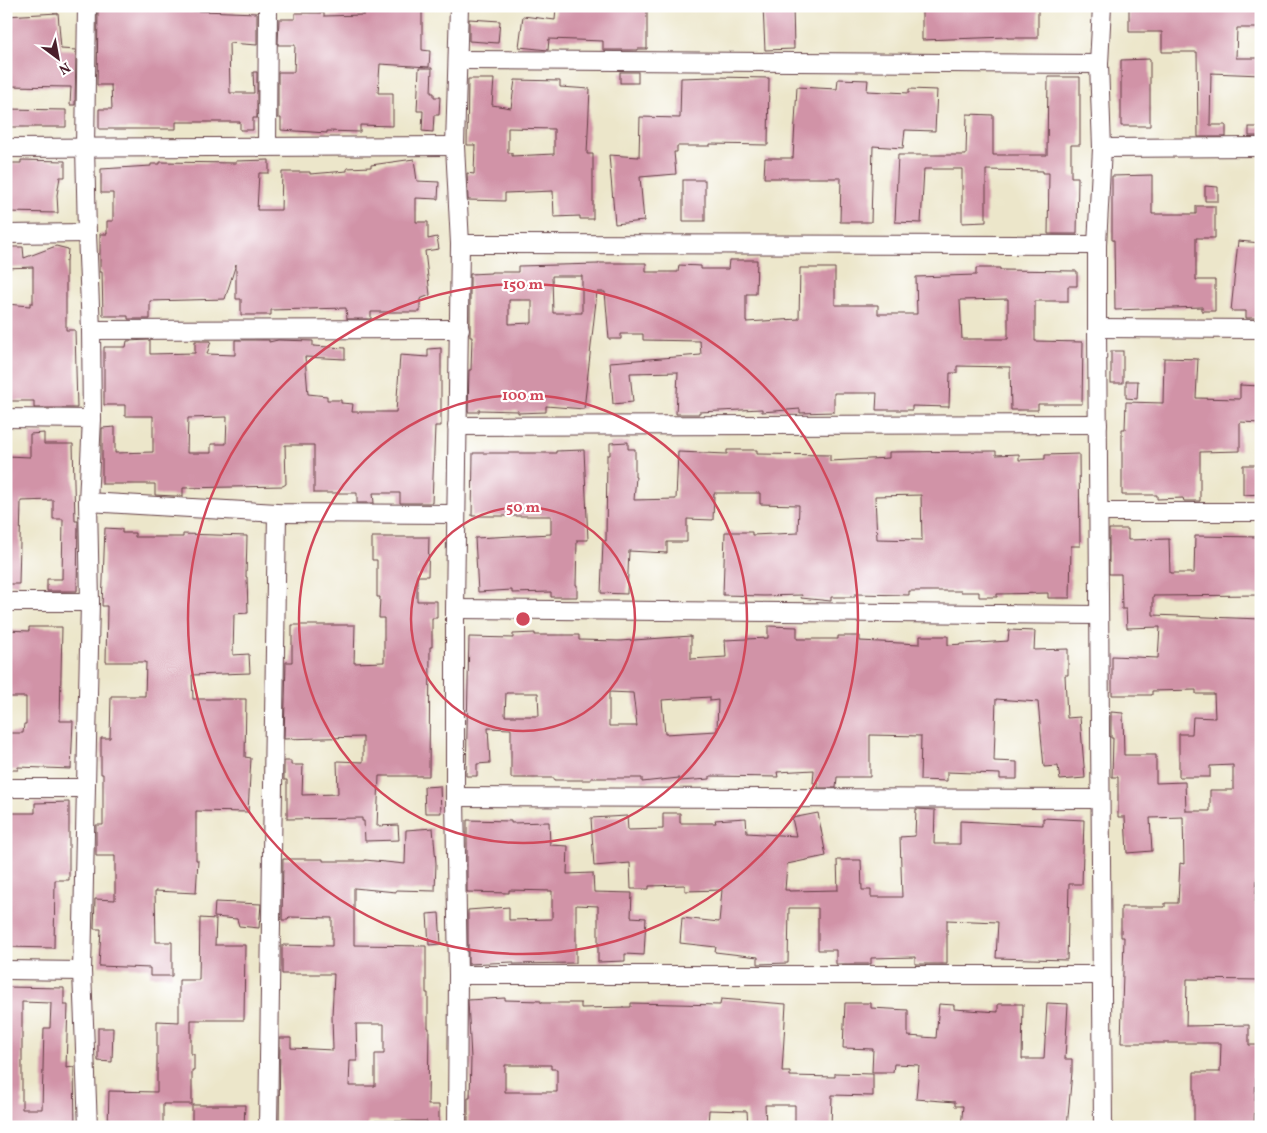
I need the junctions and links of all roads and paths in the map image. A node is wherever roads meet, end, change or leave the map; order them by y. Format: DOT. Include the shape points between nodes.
graph roads {
  1 [pos="87,6"];
  2 [pos="268,6"];
  3 [pos="459,6"];
  4 [pos="1102,6"];
  5 [pos="458,60"];
  6 [pos="1100,64"];
  7 [pos="455,146"];
  8 [pos="85,147"];
  9 [pos="267,147"];
  10 [pos="1261,147"];
  11 [pos="6,148"];
  12 [pos="1102,148"];
  13 [pos="87,233"];
  14 [pos="6,234"];
  15 [pos="460,244"];
  16 [pos="1097,245"];
  17 [pos="1097,328"];
  18 [pos="460,329"];
  19 [pos="1261,329"];
  20 [pos="91,330"];
  21 [pos="6,418"];
  22 [pos="92,420"];
  23 [pos="1098,424"];
  24 [pos="457,426"];
  25 [pos="88,502"];
  26 [pos="1099,512"];
  27 [pos="1261,512"];
  28 [pos="277,513"];
  29 [pos="456,514"];
  30 [pos="6,602"];
  31 [pos="90,602"];
  32 [pos="454,609"];
  33 [pos="1098,615"];
  34 [pos="6,788"];
  35 [pos="85,788"];
  36 [pos="455,796"];
  37 [pos="1100,799"];
  38 [pos="6,970"];
  39 [pos="82,971"];
  40 [pos="458,975"];
  41 [pos="1100,975"];
  42 [pos="88,1127"];
  43 [pos="268,1127"];
  44 [pos="456,1127"];
  45 [pos="1103,1127"];
  1 -- 8 [label="street"];
  2 -- 9 [label="street"];
  3 -- 5 [label="street"];
  4 -- 6 [label="street"];
  5 -- 6 [label="street"];
  5 -- 7 [label="street"];
  6 -- 12 [label="street"];
  7 -- 9 [label="street"];
  7 -- 15 [label="street"];
  8 -- 9 [label="street"];
  8 -- 11 [label="street"];
  8 -- 13 [label="street"];
  10 -- 12 [label="street"];
  12 -- 16 [label="street"];
  13 -- 14 [label="street"];
  13 -- 20 [label="street"];
  15 -- 16 [label="street"];
  15 -- 18 [label="street"];
  16 -- 17 [label="street"];
  17 -- 19 [label="street"];
  17 -- 23 [label="street"];
  18 -- 20 [label="street"];
  18 -- 24 [label="street"];
  20 -- 22 [label="street"];
  21 -- 22 [label="street"];
  22 -- 25 [label="street"];
  23 -- 24 [label="street"];
  23 -- 26 [label="street"];
  24 -- 29 [label="street"];
  25 -- 28 [label="street"];
  25 -- 31 [label="street"];
  26 -- 27 [label="street"];
  26 -- 33 [label="street"];
  28 -- 29 [label="street"];
  28 -- 43 [label="street"];
  29 -- 32 [label="street"];
  30 -- 31 [label="street"];
  31 -- 35 [label="street"];
  32 -- 33 [label="street"];
  32 -- 36 [label="street"];
  33 -- 37 [label="street"];
  34 -- 35 [label="street"];
  35 -- 39 [label="street"];
  36 -- 37 [label="street"];
  36 -- 40 [label="street"];
  37 -- 41 [label="street"];
  38 -- 39 [label="street"];
  39 -- 42 [label="street"];
  40 -- 41 [label="street"];
  40 -- 44 [label="street"];
  41 -- 45 [label="street"];
}
